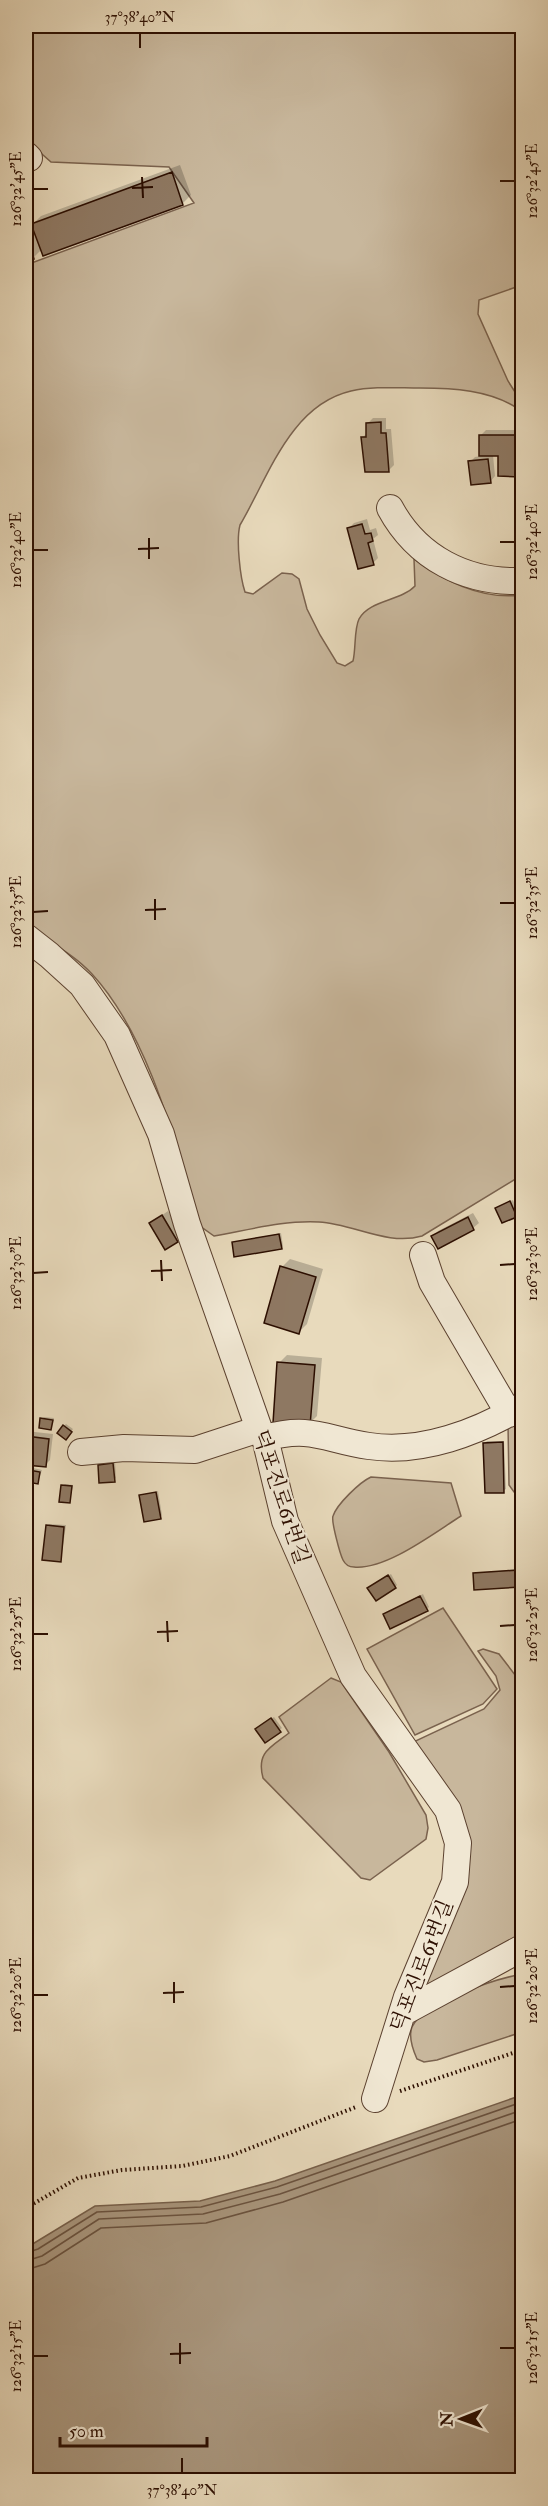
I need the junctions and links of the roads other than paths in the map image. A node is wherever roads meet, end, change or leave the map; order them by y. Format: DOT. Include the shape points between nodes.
graph roads {
  1 [pos="390,508"];
  2 [pos="522,581"];
  3 [pos="26,937"];
  4 [pos="423,1255"];
  5 [pos="516,1410"];
  6 [pos="262,1434"];
  7 [pos="81,1452"];
  8 [pos="522,1948"];
  9 [pos="402,2013"];
  10 [pos="375,2099"];
  1 -- 2 [label="lane" via="411,540 444,564 480,578"];
  3 -- 6 [label="lane, 덕포진로61번길" via="82,986 117,1035 161,1134 188,1224"];
  4 -- 5 [label="lane" via="432,1282"];
  5 -- 6 [label="lane" via="460,1434 414,1446 372,1447 302,1431"];
  6 -- 7 [label="lane" via="195,1450 124,1448"];
  6 -- 9 [label="lane, 덕포진로61번길" via="285,1521 353,1676 447,1810 458,1843 455,1882"];
  8 -- 9 [label="lane"];
  9 -- 10 [label="lane, 덕포진로61번길"];
}
